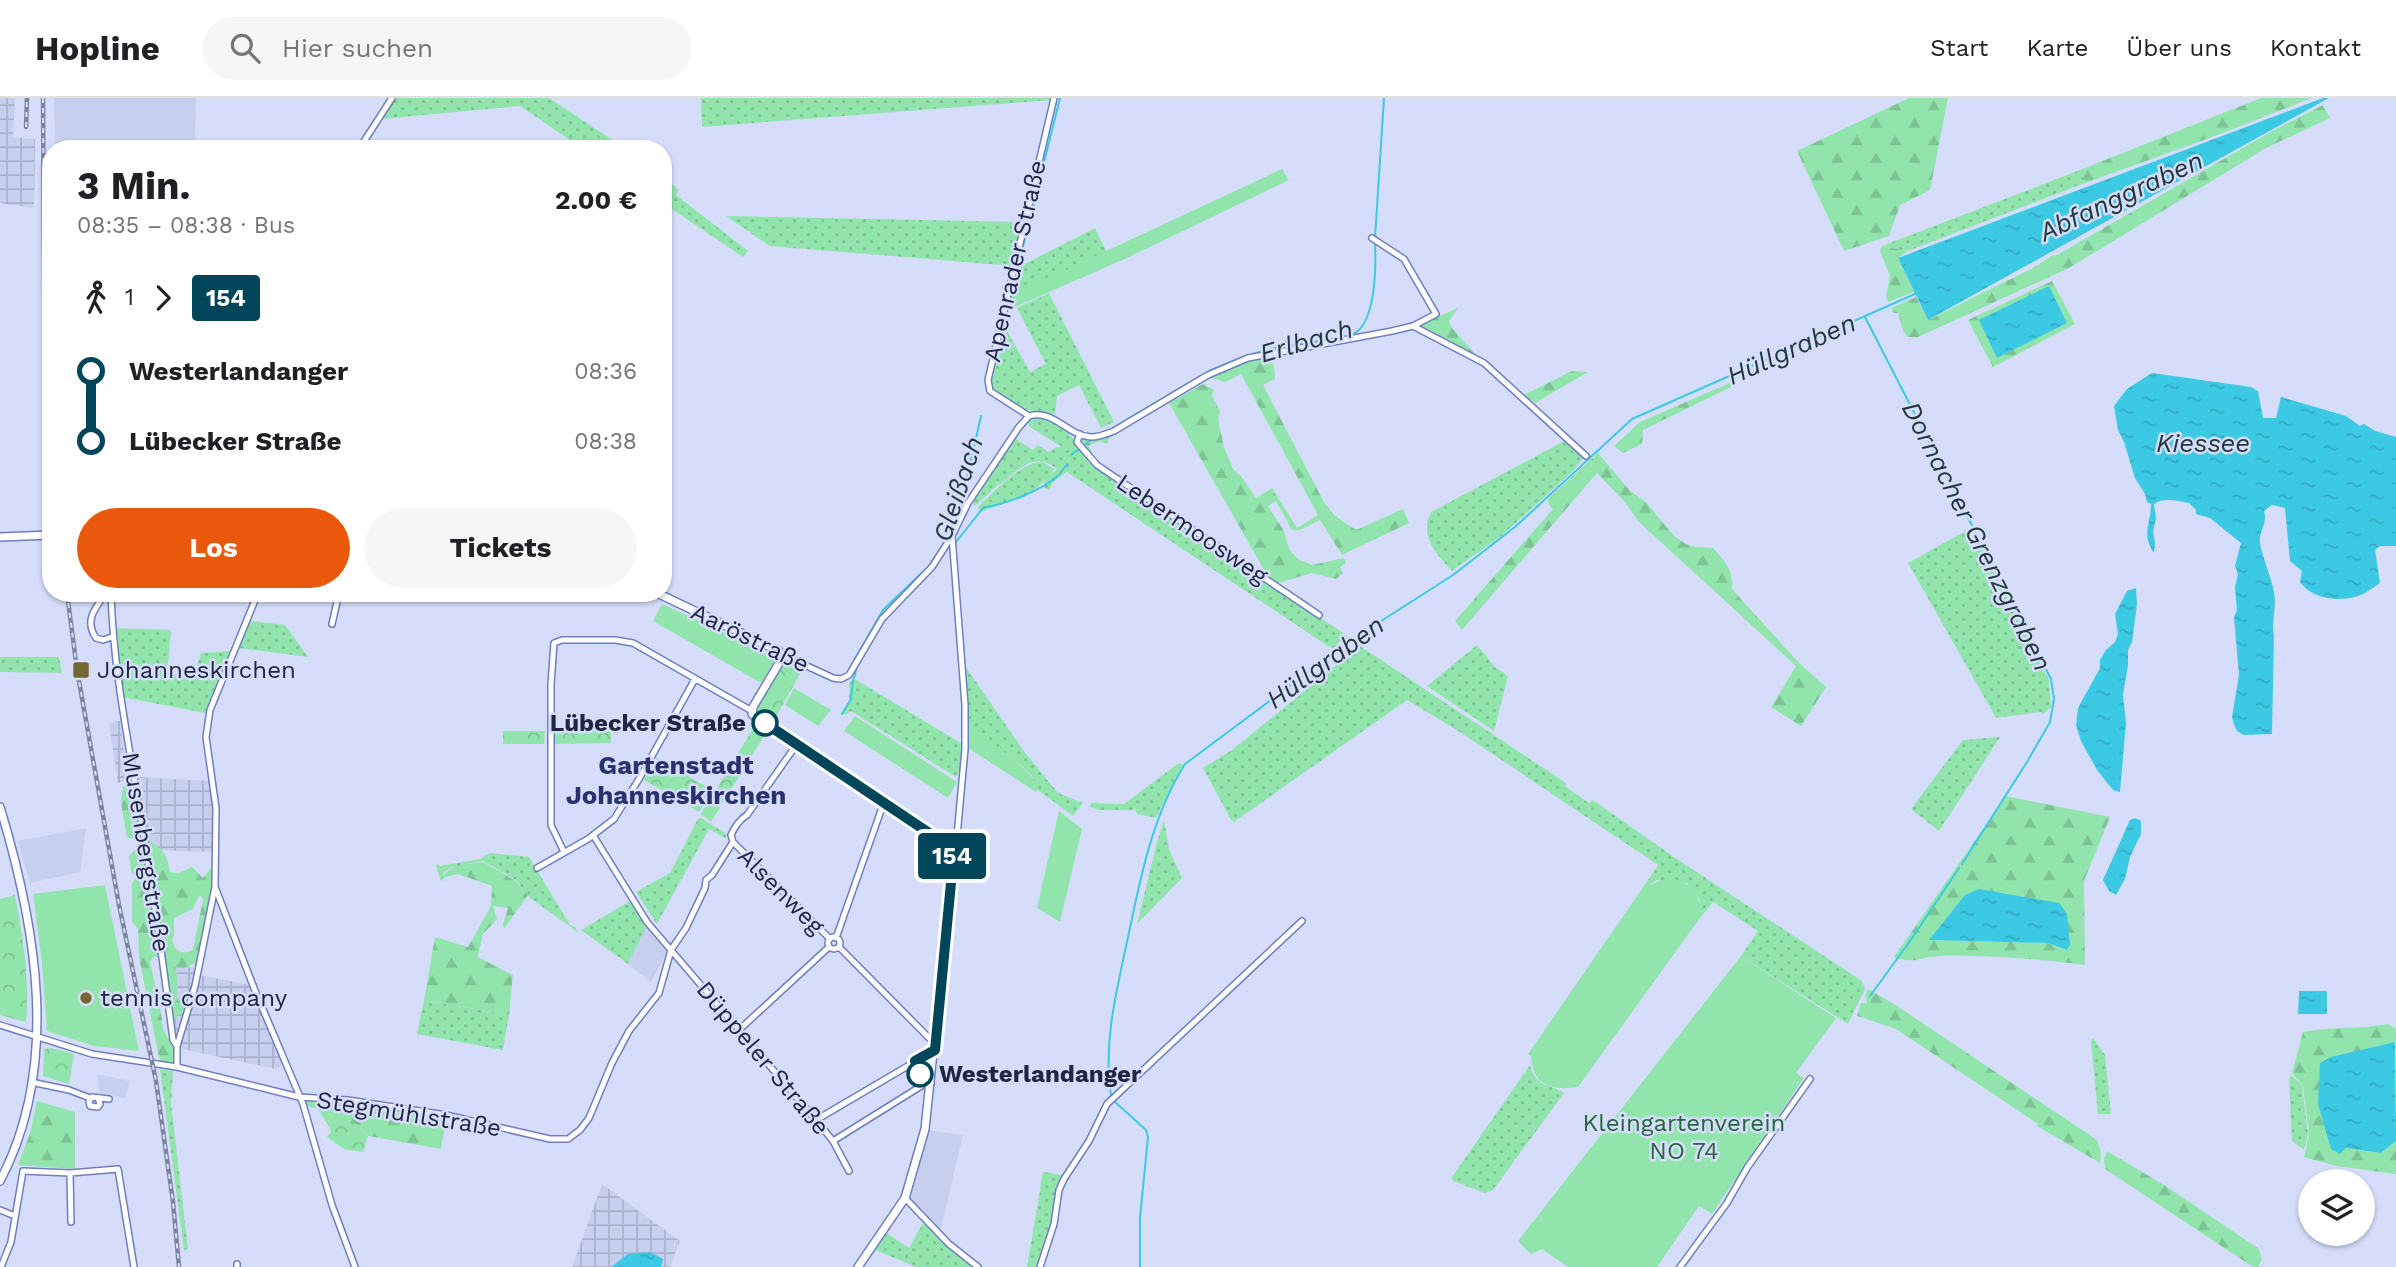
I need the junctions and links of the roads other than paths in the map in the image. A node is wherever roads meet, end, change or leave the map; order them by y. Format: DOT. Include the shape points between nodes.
graph roads {
  1 [pos="392,98"];
  2 [pos="1054,98"];
  3 [pos="365,140"];
  4 [pos="1372,238"];
  5 [pos="1413,326"];
  6 [pos="1029,416"];
  7 [pos="1080,434"];
  8 [pos="1586,456"];
  9 [pos="42,535"];
  10 [pos="952,536"];
  11 [pos="0,537"];
  12 [pos="672,600"];
  13 [pos="101,602"];
  14 [pos="109,602"];
  15 [pos="254,602"];
  16 [pos="337,602"];
  17 [pos="1319,615"];
  18 [pos="332,624"];
  19 [pos="113,637"];
  20 [pos="781,654"];
  21 [pos="695,679"];
  22 [pos="752,710"];
  23 [pos="797,744"];
  24 [pos="884,802"];
  25 [pos="0,807"];
  26 [pos="593,835"];
  27 [pos="733,842"];
  28 [pos="950,849"];
  29 [pos="564,852"];
  30 [pos="537,868"];
  31 [pos="215,887"];
  32 [pos="1302,920"];
  33 [pos="833,938"];
  34 [pos="829,947"];
  35 [pos="839,947"];
  36 [pos="671,950"];
  37 [pos="0,1025"];
  38 [pos="739,1030"];
  39 [pos="36,1036"];
  40 [pos="177,1046"];
  41 [pos="935,1047"];
  42 [pos="915,1061"];
  43 [pos="177,1067"];
  44 [pos="1810,1079"];
  45 [pos="31,1082"];
  46 [pos="929,1083"];
  47 [pos="299,1097"];
  48 [pos="90,1098"];
  49 [pos="99,1098"];
  50 [pos="109,1099"];
  51 [pos="816,1120"];
  52 [pos="833,1141"];
  53 [pos="849,1171"];
  54 [pos="70,1173"];
  55 [pos="0,1181"];
  56 [pos="905,1198"];
  57 [pos="0,1210"];
  58 [pos="15,1216"];
  59 [pos="71,1222"];
  60 [pos="2,1267"];
  61 [pos="134,1267"];
  62 [pos="355,1267"];
  63 [pos="858,1267"];
  64 [pos="978,1267"];
  65 [pos="1040,1267"];
  66 [pos="1680,1267"];
  1 -- 3 [label="street"];
  2 -- 6 [label="street, Apenrader Straße" via="988,380 990,391"];
  4 -- 5 [label="street" via="1404,259 1436,314"];
  5 -- 7 [label="street" via="1248,358 1208,375 1114,431 1098,436"];
  5 -- 8 [label="street" via="1484,363"];
  6 -- 7 [label="street, Apenrader Straße" via="1047,416"];
  6 -- 10 [label="street" via="968,503"];
  7 -- 17 [label="street, Lebermoosweg" via="1080,448 1097,465"];
  9 -- 11 [label="street"];
  10 -- 20 [label="street, Aaröstraße" via="928,573 882,619 849,675 830,677"];
  10 -- 28 [label="street" via="965,749 956,844"];
  12 -- 20 [label="street, Aaröstraße"];
  13 -- 19 [label="street, Musenbergstraße" via="91,614 90,626 96,638"];
  14 -- 19 [label="street, Musenbergstraße"];
  15 -- 31 [label="street" via="206,724 216,808"];
  16 -- 18 [label="street"];
  19 -- 40 [label="street, Musenbergstraße"];
  20 -- 22 [label="street"];
  21 -- 22 [label="street"];
  21 -- 26 [label="street" via="614,819"];
  21 -- 29 [label="street" via="633,643 554,643 551,825"];
  22 -- 23 [label="street"];
  23 -- 24 [label="street"];
  23 -- 27 [label="street" via="739,820 730,835"];
  24 -- 28 [label="street"];
  24 -- 33 [label="street"];
  25 -- 39 [label="street" via="29,922"];
  26 -- 29 [label="street"];
  26 -- 36 [label="street, Düppeler Straße"];
  27 -- 33 [label="street, Alsenweg"];
  27 -- 36 [label="street" via="706,880 687,928"];
  28 -- 41 [label="street" via="953,862"];
  29 -- 30 [label="street"];
  31 -- 40 [label="street" via="195,986"];
  31 -- 47 [label="street"];
  32 -- 65 [label="street" via="1110,1100 1063,1178 1055,1224"];
  33 -- 34 [label="street, Alsenweg"];
  33 -- 35 [label="street, Alsenweg"];
  34 -- 35 [label="street, Alsenweg"];
  34 -- 38 [label="street"];
  35 -- 41 [label="street, Alsenweg"];
  36 -- 38 [label="street, Düppeler Straße"];
  36 -- 47 [label="street, Stegmühlstraße" via="659,993 629,1031 589,1118 568,1139 423,1111"];
  37 -- 39 [label="street, Stegmühlstraße"];
  38 -- 51 [label="street, Düppeler Straße"];
  39 -- 43 [label="street, Stegmühlstraße" via="92,1054"];
  39 -- 45 [label="street"];
  40 -- 43 [label="street, Musenbergstraße"];
  41 -- 42 [label="street"];
  41 -- 46 [label="street"];
  42 -- 46 [label="street"];
  42 -- 51 [label="street"];
  43 -- 47 [label="street, Stegmühlstraße"];
  44 -- 66 [label="street"];
  45 -- 48 [label="street"];
  45 -- 55 [label="street" via="19,1134"];
  46 -- 52 [label="street"];
  46 -- 56 [label="street" via="925,1129"];
  47 -- 62 [label="street"];
  48 -- 49 [label="street"];
  48 -- 49 [label="street" via="94,1108 100,1104"];
  49 -- 50 [label="street"];
  51 -- 52 [label="street, Düppeler Straße"];
  52 -- 53 [label="street, Düppeler Straße"];
  54 -- 58 [label="street" via="23,1171"];
  54 -- 59 [label="street"];
  54 -- 61 [label="street" via="118,1169"];
  56 -- 63 [label="street"];
  56 -- 64 [label="street"];
  57 -- 58 [label="street"];
  58 -- 60 [label="street"];
}
